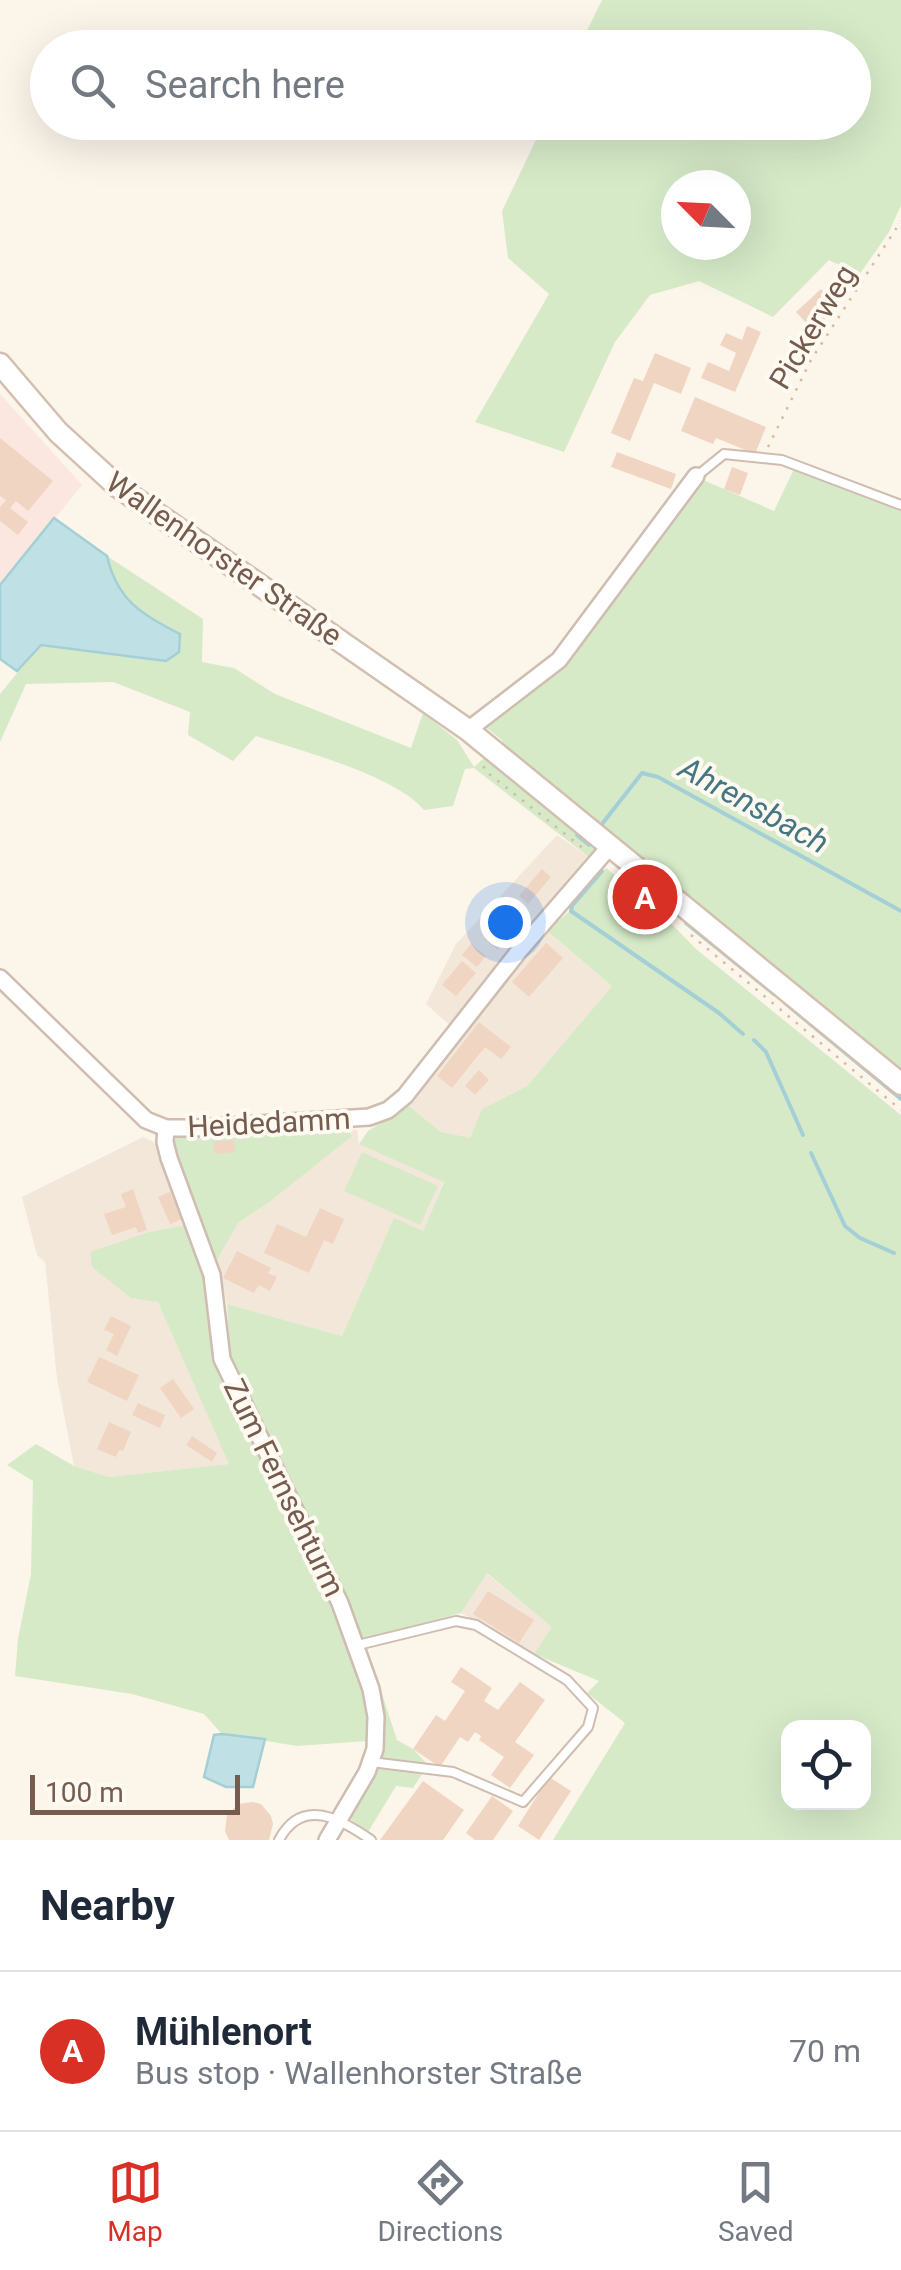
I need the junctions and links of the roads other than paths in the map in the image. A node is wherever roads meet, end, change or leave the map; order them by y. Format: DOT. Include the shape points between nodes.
graph roads {
  1 [pos="0,364"];
  2 [pos="696,476"];
  3 [pos="901,505"];
  4 [pos="468,730"];
  5 [pos="605,852"];
  6 [pos="0,978"];
  7 [pos="901,1084"];
  8 [pos="166,1128"];
  9 [pos="358,1645"];
  10 [pos="371,1762"];
  11 [pos="341,1819"];
  12 [pos="280,1840"];
  13 [pos="327,1840"];
  14 [pos="372,1840"];
  1 -- 4 [label="main road, Wallenhorster Straße" via="58,432 117,486"];
  2 -- 3 [label="lane" via="724,454 765,456"];
  2 -- 4 [label="street" via="559,660"];
  4 -- 5 [label="main road, Wallenhorster Straße"];
  5 -- 7 [label="main road, Wallenhorster Straße"];
  5 -- 8 [label="street, Heidedamm" via="388,1110 356,1119"];
  6 -- 8 [label="street, Heidedamm" via="124,1103"];
  8 -- 9 [label="street, Zum Fernsehturm" via="169,1158 212,1275 222,1359"];
  9 -- 10 [label="street, Zum Fernsehturm" via="376,1717"];
  9 -- 10 [label="lane" via="456,1621 476,1625 566,1680 594,1708 588,1726 523,1802 454,1772"];
  10 -- 11 [label="street, Zum Fernsehturm"];
  11 -- 12 [label="lane" via="299,1818"];
  11 -- 13 [label="street, Zum Fernsehturm"];
  11 -- 14 [label="lane"];
}
